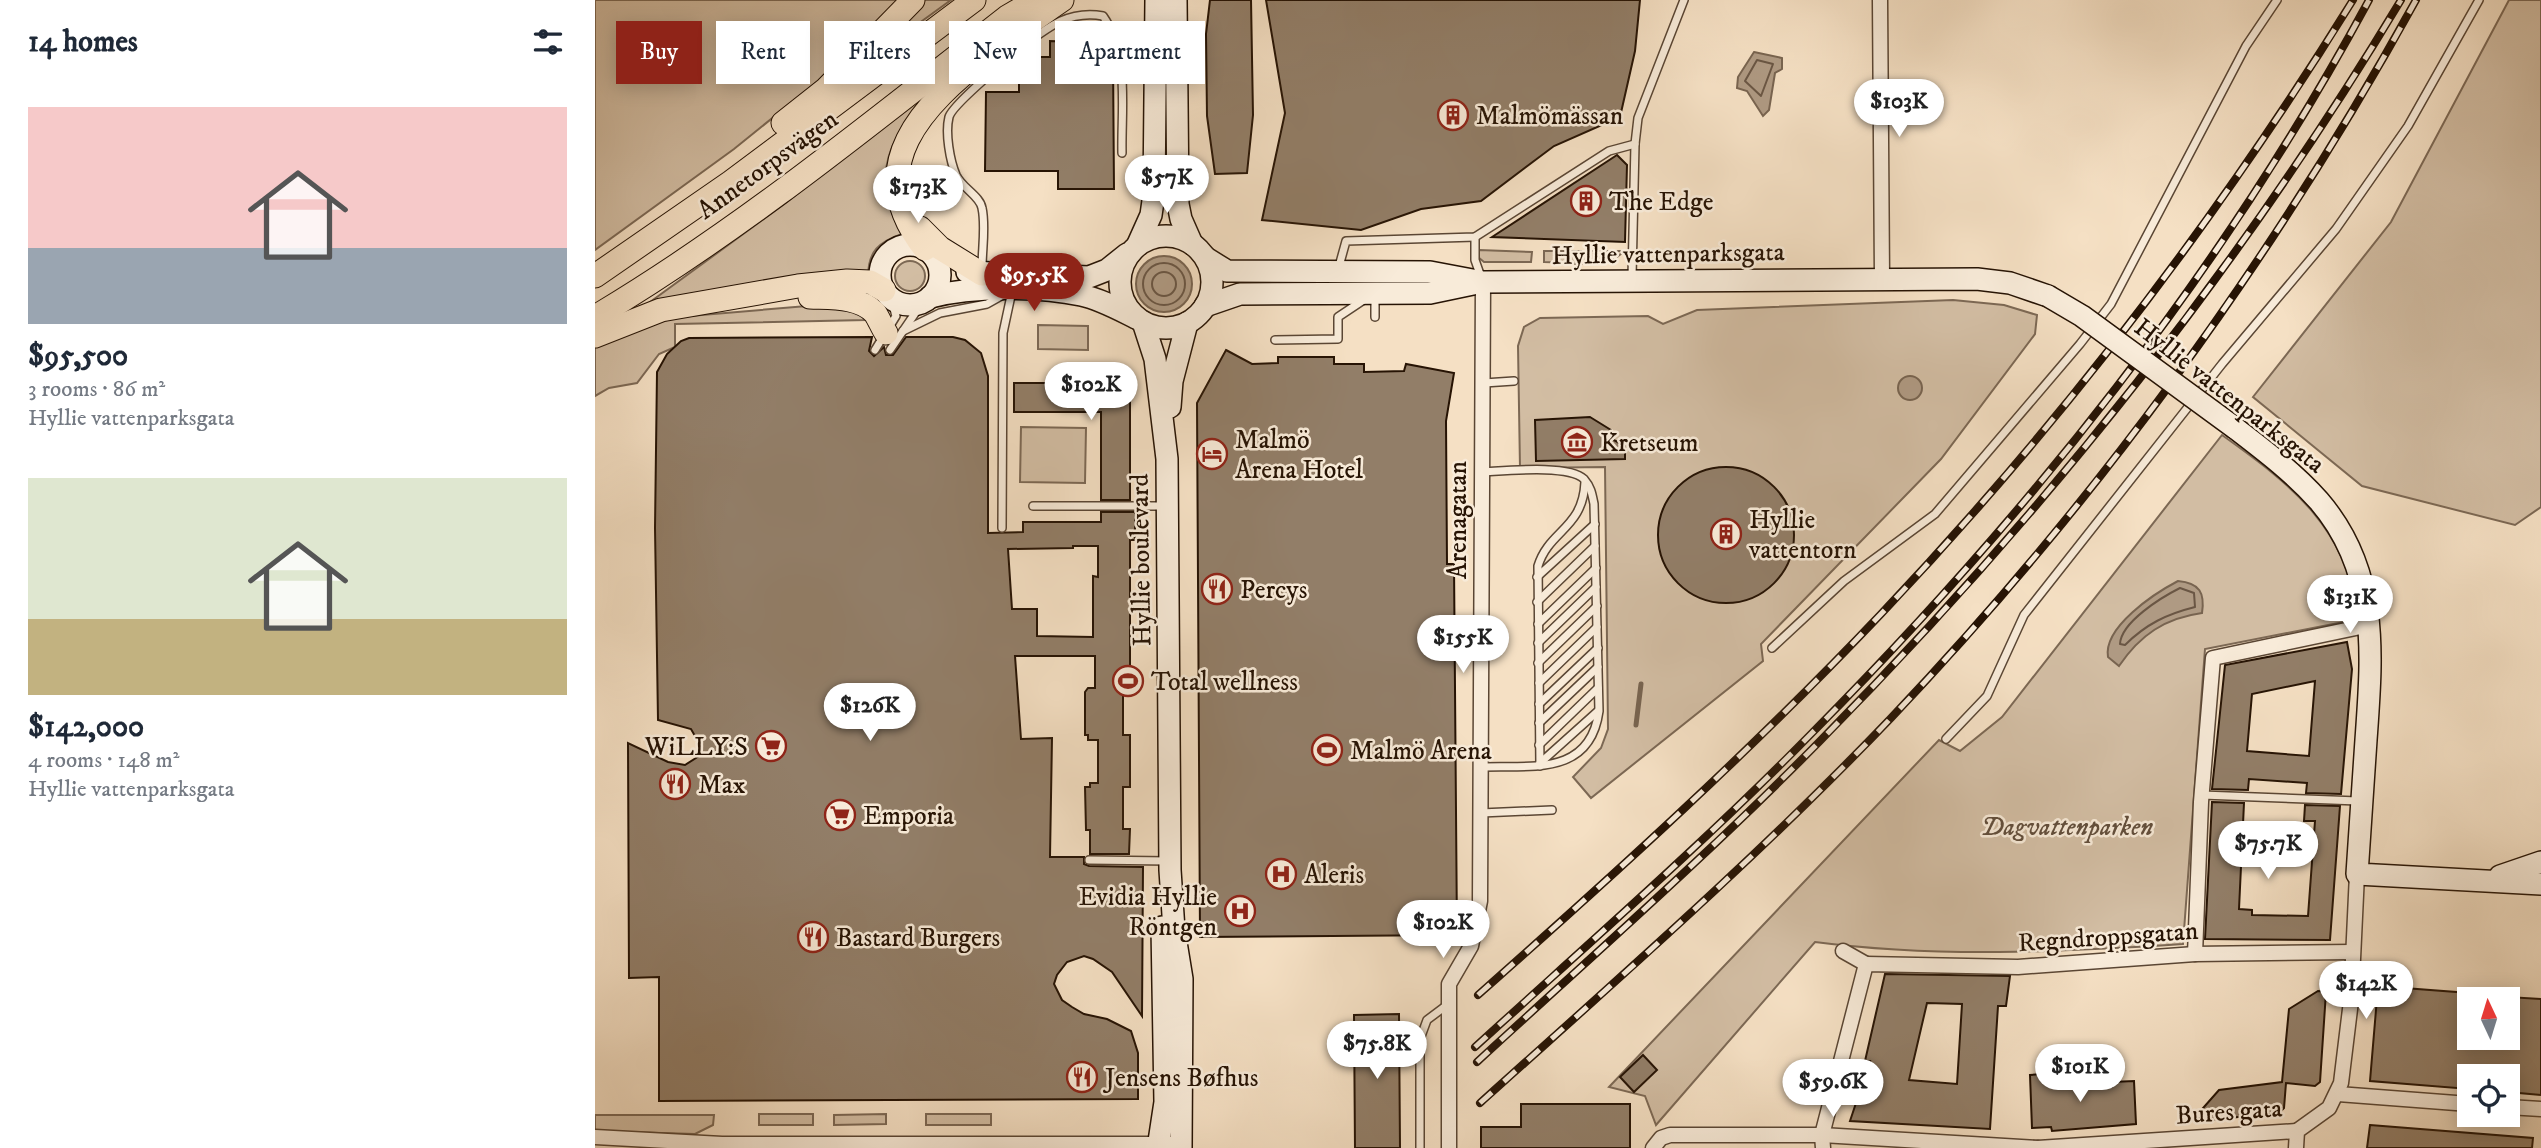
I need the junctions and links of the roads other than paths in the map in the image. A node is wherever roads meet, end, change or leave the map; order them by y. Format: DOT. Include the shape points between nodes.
graph roads {
  1 [pos="913,0"];
  2 [pos="974,0"];
  3 [pos="1036,0"];
  4 [pos="1062,0"];
  5 [pos="1156,0"];
  6 [pos="1176,0"];
  7 [pos="1684,0"];
  8 [pos="1879,0"];
  9 [pos="2277,0"];
  10 [pos="2479,0"];
  11 [pos="1635,144"];
  12 [pos="1122,153"];
  13 [pos="899,200"];
  14 [pos="1475,237"];
  15 [pos="1134,249"];
  16 [pos="1199,251"];
  17 [pos="929,253"];
  18 [pos="604,271"];
  19 [pos="1338,272"];
  20 [pos="982,274"];
  21 [pos="1882,278"];
  22 [pos="1632,281"];
  23 [pos="1483,282"];
  24 [pos="1012,290"];
  25 [pos="1375,293"];
  26 [pos="887,294"];
  27 [pos="926,300"];
  28 [pos="702,302"];
  29 [pos="1205,306"];
  30 [pos="595,317"];
  31 [pos="1375,317"];
  32 [pos="1140,321"];
  33 [pos="1187,323"];
  34 [pos="595,336"];
  35 [pos="1275,340"];
  36 [pos="889,341"];
  37 [pos="1514,381"];
  38 [pos="1484,383"];
  39 [pos="1167,458"];
  40 [pos="1481,472"];
  41 [pos="1585,482"];
  42 [pos="1168,505"];
  43 [pos="1033,506"];
  44 [pos="1595,524"];
  45 [pos="1002,528"];
  46 [pos="1595,546"];
  47 [pos="1596,568"];
  48 [pos="1537,577"];
  49 [pos="1596,587"];
  50 [pos="1537,602"];
  51 [pos="1597,606"];
  52 [pos="1538,624"];
  53 [pos="2370,625"];
  54 [pos="1597,627"];
  55 [pos="1538,643"];
  56 [pos="1598,648"];
  57 [pos="1772,648"];
  58 [pos="1538,663"];
  59 [pos="1598,667"];
  60 [pos="1539,683"];
  61 [pos="1598,688"];
  62 [pos="1539,704"];
  63 [pos="1599,711"];
  64 [pos="1539,723"];
  65 [pos="1947,739"];
  66 [pos="1539,746"];
  67 [pos="1540,765"];
  68 [pos="1481,767"];
  69 [pos="2202,795"];
  70 [pos="2362,802"];
  71 [pos="1552,810"];
  72 [pos="1481,813"];
  73 [pos="1089,860"];
  74 [pos="2541,862"];
  75 [pos="1170,865"];
  76 [pos="2357,874"];
  77 [pos="2487,880"];
  78 [pos="2541,884"];
  79 [pos="1843,951"];
  80 [pos="2352,952"];
  81 [pos="2195,954"];
  82 [pos="1866,964"];
  83 [pos="1448,1004"];
  84 [pos="2338,1094"];
  85 [pos="2457,1103"];
  86 [pos="2520,1108"];
  87 [pos="2541,1110"];
  88 [pos="2297,1131"];
  89 [pos="595,1137"];
  90 [pos="1822,1142"];
  91 [pos="722,1144"];
  92 [pos="1158,1146"];
  93 [pos="1181,1146"];
  94 [pos="645,1148"];
  95 [pos="1420,1148"];
  96 [pos="1449,1148"];
  97 [pos="1653,1148"];
  98 [pos="2038,1148"];
  99 [pos="2296,1148"];
  1 -- 18 [label="main road" via="825,89"];
  2 -- 18 [label="main road, Annetorpsvägen"];
  3 -- 30 [label="main road, Annetorpsvägen" via="1007,17 771,198"];
  4 -- 13 [label="main road" via="950,84 930,105 902,152 897,175"];
  5 -- 15 [label="street" via="1154,194 1151,215"];
  6 -- 16 [label="street" via="1178,204"];
  7 -- 11 [label="lane" via="1638,118"];
  8 -- 21 [label="street"];
  9 -- 57 [label="lane" via="2234,69 2111,303 2080,344 1935,514 1844,581"];
  10 -- 65 [label="lane" via="2407,126 2336,229 2024,615 1987,696"];
  11 -- 14 [label="lane" via="1609,151"];
  11 -- 22 [label="lane"];
  12 -- 20 [label="lane" via="1120,51 1113,30 1103,16 1090,13 1054,22 1008,58 955,106 949,117 955,174 982,209"];
  13 -- 17 [label="main road" via="914,235"];
  13 -- 20 [label="main road" via="923,233"];
  14 -- 19 [label="lane" via="1349,240 1344,243"];
  14 -- 23 [label="lane" via="1475,260"];
  15 -- 16 [label="street" via="1163,235 1176,236"];
  15 -- 20 [label="street" via="1107,270 1089,277"];
  15 -- 32 [label="street" via="1121,270 1119,288 1125,305"];
  16 -- 19 [label="street, Hyllie vattenparksgata" via="1227,271"];
  16 -- 29 [label="street" via="1212,283"];
  17 -- 20 [label="street" via="961,271"];
  17 -- 26 [label="street" via="905,246 889,255 880,272"];
  17 -- 27 [label="street" via="940,274"];
  19 -- 23 [label="street, Hyllie vattenparksgata" via="1430,272"];
  21 -- 22 [label="street, Hyllie vattenparksgata"];
  21 -- 53 [label="street, Hyllie vattenparksgata, bridge" via="2010,283 2048,296 2082,316 2288,469 2321,504 2353,559"];
  22 -- 23 [label="street, Hyllie vattenparksgata"];
  23 -- 25 [label="street, Hyllie vattenparksgata" via="1430,293"];
  23 -- 38 [label="street, Arenagatan"];
  24 -- 27 [label="street" via="955,291"];
  24 -- 32 [label="street" via="1082,295"];
  24 -- 36 [label="lane" via="988,304 940,313"];
  24 -- 45 [label="lane" via="1003,332"];
  25 -- 29 [label="street, Hyllie vattenparksgata" via="1240,294"];
  25 -- 31 [label="lane"];
  25 -- 35 [label="lane" via="1338,317 1338,339"];
  26 -- 27 [label="street" via="900,304"];
  26 -- 28 [label="main road" via="870,282 847,281"];
  26 -- 36 [label="lane" via="896,316"];
  27 -- 36 [label="lane"];
  28 -- 34 [label="main road" via="661,310"];
  28 -- 36 [label="main road" via="838,298 860,303 875,313"];
  29 -- 33 [label="street"];
  32 -- 33 [label="street" via="1162,328"];
  32 -- 39 [label="street, Hyllie boulevard" via="1155,359"];
  33 -- 39 [label="street, Hyllie boulevard" via="1171,381"];
  37 -- 38 [label="lane"];
  38 -- 40 [label="street, Arenagatan"];
  39 -- 42 [label="street, Hyllie boulevard"];
  40 -- 41 [label="lane" via="1565,472"];
  40 -- 68 [label="street, Arenagatan"];
  41 -- 44 [label="lane" via="1593,496"];
  41 -- 48 [label="lane" via="1579,514 1545,551"];
  42 -- 43 [label="lane"];
  42 -- 75 [label="street, Hyllie boulevard"];
  44 -- 46 [label="lane"];
  44 -- 48 [label="lane"];
  46 -- 47 [label="lane"];
  46 -- 50 [label="lane"];
  47 -- 49 [label="lane"];
  47 -- 52 [label="lane"];
  48 -- 50 [label="lane"];
  49 -- 51 [label="lane"];
  49 -- 55 [label="lane"];
  50 -- 52 [label="lane"];
  51 -- 54 [label="lane"];
  51 -- 58 [label="lane"];
  52 -- 55 [label="lane"];
  53 -- 69 [label="street" via="2213,658"];
  53 -- 70 [label="street, Hyllie vattenparksgata"];
  54 -- 56 [label="lane"];
  54 -- 60 [label="lane"];
  55 -- 58 [label="lane"];
  56 -- 59 [label="lane"];
  56 -- 62 [label="lane"];
  58 -- 60 [label="lane"];
  59 -- 61 [label="lane"];
  59 -- 64 [label="lane"];
  60 -- 62 [label="lane"];
  61 -- 63 [label="lane"];
  61 -- 66 [label="lane"];
  62 -- 64 [label="lane"];
  63 -- 67 [label="lane"];
  63 -- 67 [label="lane" via="1597,725 1584,747 1560,764"];
  64 -- 66 [label="lane"];
  66 -- 67 [label="lane"];
  67 -- 68 [label="lane"];
  68 -- 72 [label="street, Arenagatan"];
  69 -- 70 [label="lane"];
  69 -- 81 [label="street"];
  70 -- 76 [label="street, Hyllie vattenparksgata"];
  71 -- 72 [label="lane"];
  72 -- 83 [label="street, Arenagatan" via="1479,920 1471,946 1449,984"];
  73 -- 75 [label="lane"];
  74 -- 77 [label="street"];
  75 -- 92 [label="street, Hyllie boulevard" via="1162,921 1165,1102"];
  75 -- 93 [label="street, Hyllie boulevard" via="1182,979"];
  76 -- 77 [label="street"];
  76 -- 80 [label="street, Hyllie vattenparksgata"];
  77 -- 78 [label="street"];
  79 -- 82 [label="street, Regndroppsgatan"];
  80 -- 81 [label="street, Regndroppsgatan"];
  80 -- 84 [label="street, Hyllie vattenparksgata" via="2351,1001"];
  81 -- 82 [label="street, Regndroppsgatan" via="2018,967"];
  82 -- 90 [label="street"];
  83 -- 95 [label="lane" via="1427,1020 1420,1039"];
  83 -- 96 [label="street, Arenagatan"];
  84 -- 85 [label="street"];
  84 -- 88 [label="street" via="2319,1118"];
  86 -- 87 [label="street"];
  88 -- 98 [label="street, Bures gata"];
  88 -- 99 [label="street"];
  89 -- 91 [label="street"];
  90 -- 97 [label="street, Bures gata" via="1670,1135"];
  90 -- 98 [label="street, Bures gata"];
  91 -- 92 [label="street"];
  91 -- 94 [label="street"];
  92 -- 93 [label="street"];
}
